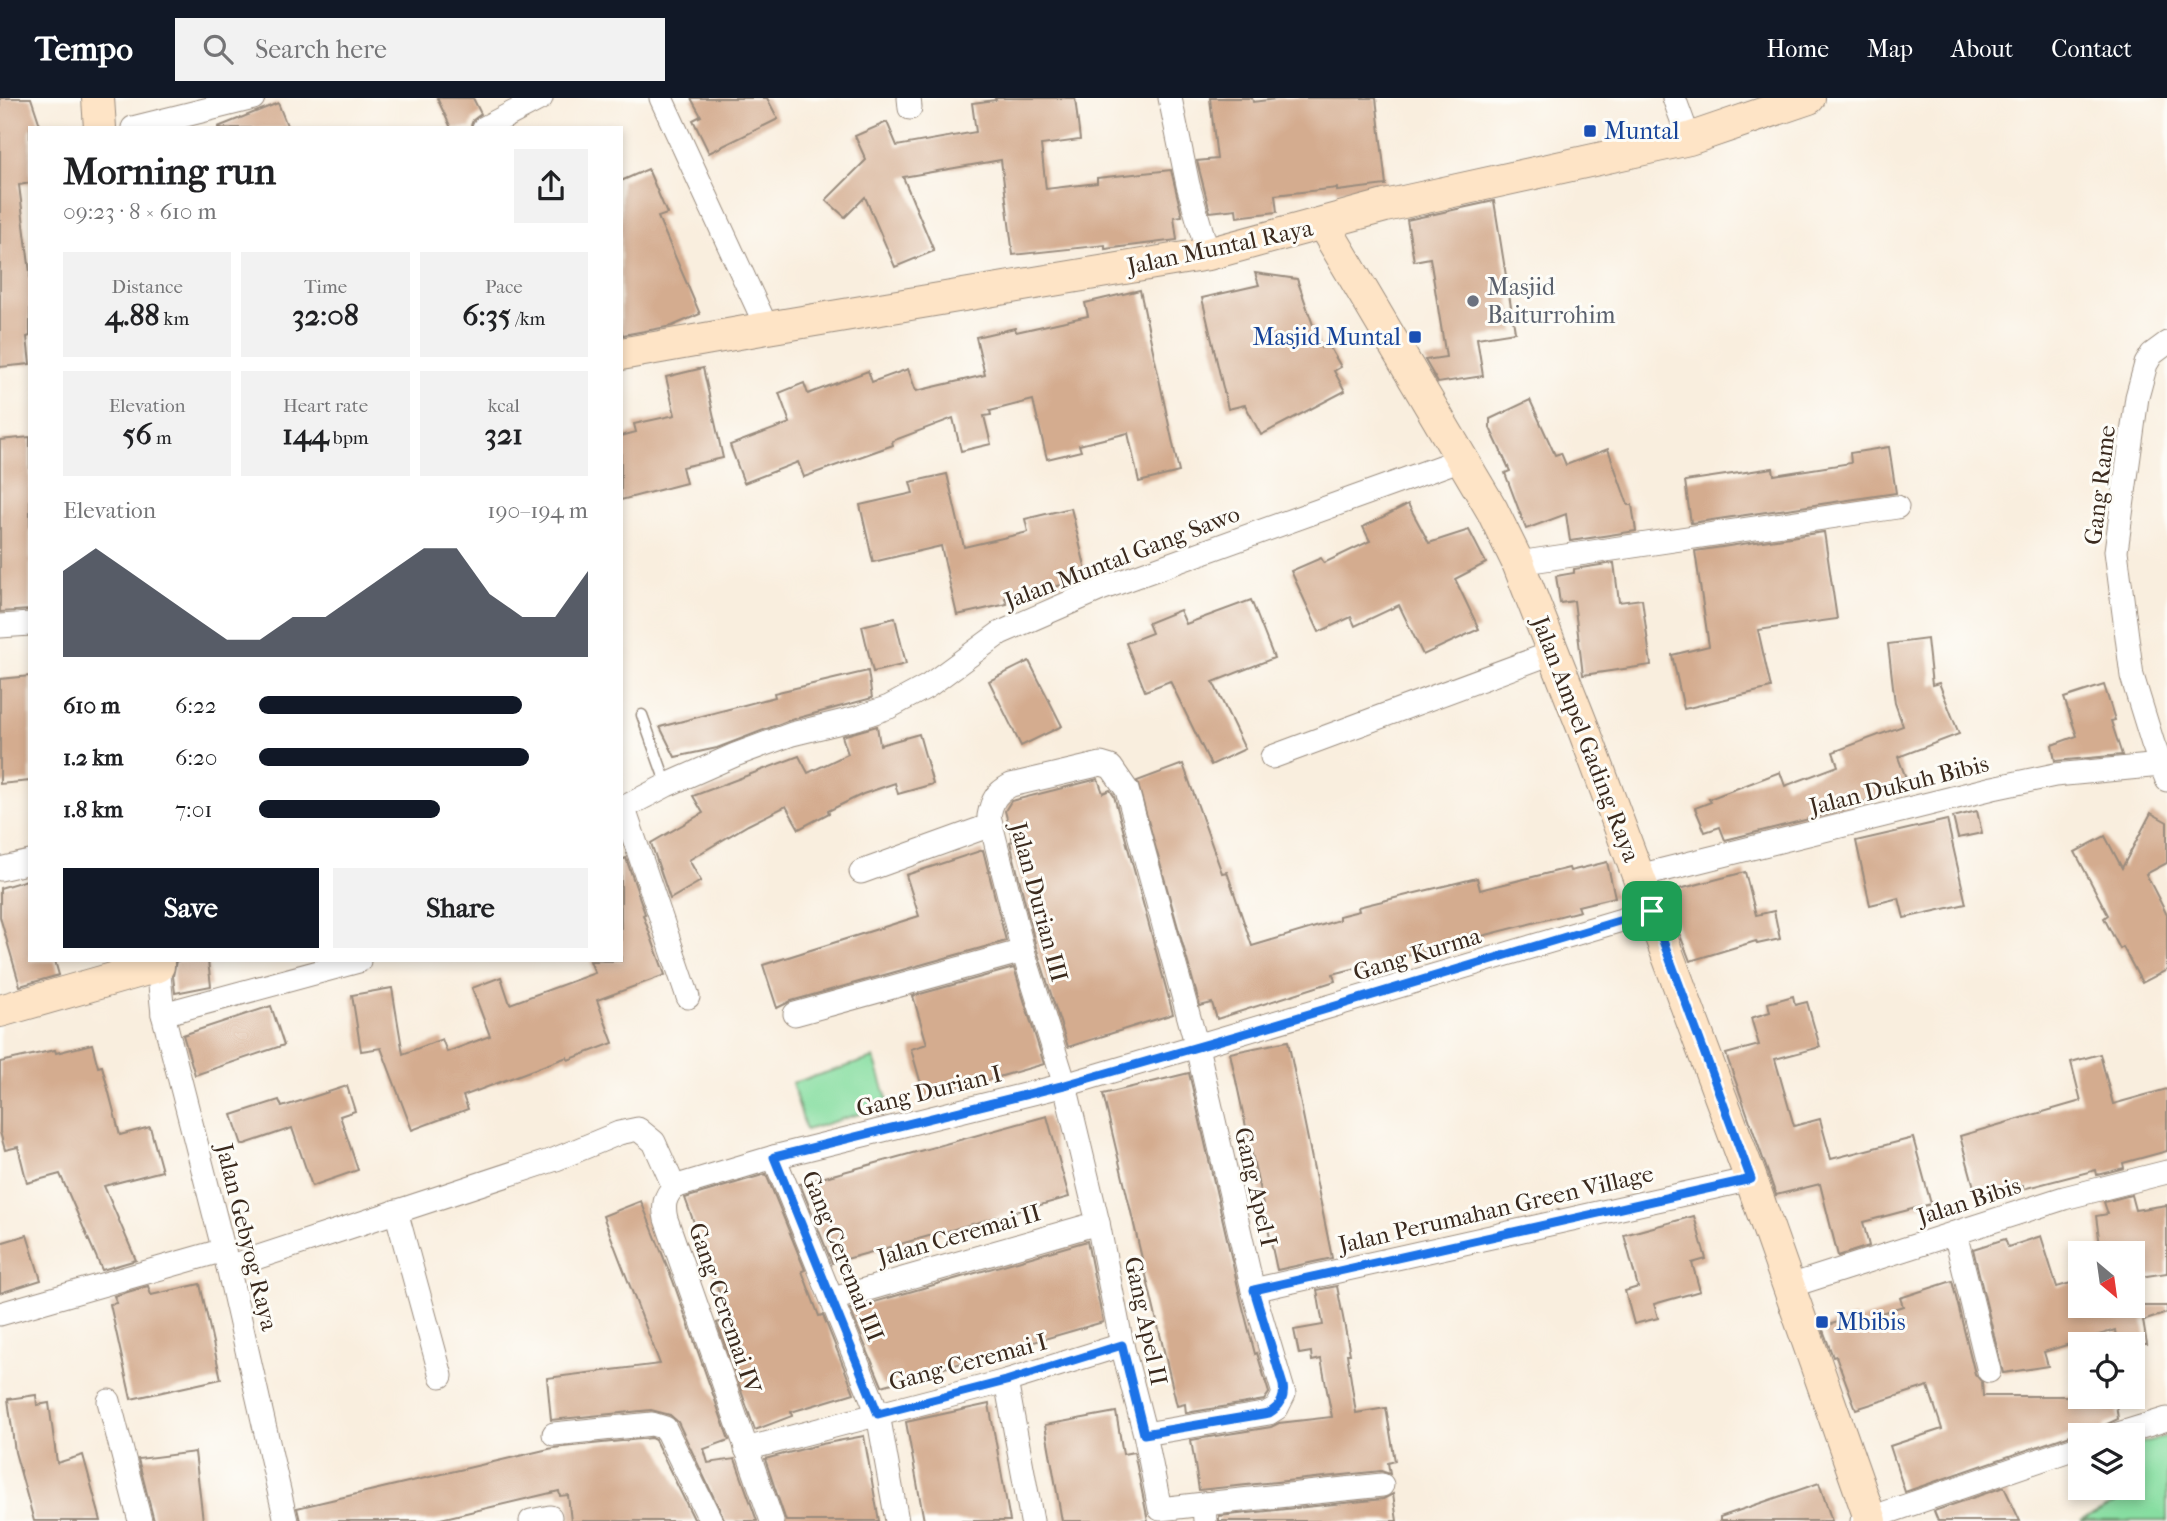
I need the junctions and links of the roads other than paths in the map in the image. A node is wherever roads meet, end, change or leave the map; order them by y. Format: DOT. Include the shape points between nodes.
graph roads {
  1 [pos="98,98"];
  2 [pos="253,98"];
  3 [pos="541,98"];
  4 [pos="661,98"];
  5 [pos="1170,98"];
  6 [pos="1674,98"];
  7 [pos="1809,98"];
  8 [pos="100,126"];
  9 [pos="141,126"];
  10 [pos="488,126"];
  11 [pos="1689,139"];
  12 [pos="1323,224"];
  13 [pos="1208,254"];
  14 [pos="767,328"];
  15 [pos="2167,343"];
  16 [pos="623,354"];
  17 [pos="1462,459"];
  18 [pos="1898,507"];
  19 [pos="1518,563"];
  20 [pos="28,624"];
  21 [pos="0,626"];
  22 [pos="1552,653"];
  23 [pos="642,715"];
  24 [pos="1272,757"];
  25 [pos="2162,758"];
  26 [pos="667,785"];
  27 [pos="1127,790"];
  28 [pos="623,808"];
  29 [pos="623,812"];
  30 [pos="991,825"];
  31 [pos="28,862"];
  32 [pos="0,869"];
  33 [pos="861,872"];
  34 [pos="1639,876"];
  35 [pos="1652,911"];
  36 [pos="1023,951"];
  37 [pos="355,962"];
  38 [pos="158,963"];
  39 [pos="688,997"];
  40 [pos="0,1011"];
  41 [pos="163,1014"];
  42 [pos="795,1014"];
  43 [pos="1197,1047"];
  44 [pos="1065,1085"];
  45 [pos="774,1157"];
  46 [pos="2167,1172"];
  47 [pos="1751,1179"];
  48 [pos="674,1187"];
  49 [pos="396,1211"];
  50 [pos="1098,1223"];
  51 [pos="1955,1233"];
  52 [pos="226,1258"];
  53 [pos="1790,1286"];
  54 [pos="1254,1290"];
  55 [pos="833,1299"];
  56 [pos="0,1314"];
  57 [pos="1122,1345"];
  58 [pos="1989,1371"];
  59 [pos="441,1376"];
  60 [pos="1006,1381"];
  61 [pos="109,1401"];
  62 [pos="878,1414"];
  63 [pos="2167,1419"];
  64 [pos="2145,1426"];
  65 [pos="554,1434"];
  66 [pos="1144,1434"];
  67 [pos="746,1448"];
  68 [pos="2068,1451"];
  69 [pos="1382,1485"];
  70 [pos="1204,1513"];
  71 [pos="1161,1515"];
  72 [pos="1868,1520"];
  73 [pos="140,1521"];
  74 [pos="286,1521"];
  75 [pos="711,1521"];
  76 [pos="772,1521"];
  77 [pos="897,1521"];
  78 [pos="1032,1521"];
  1 -- 8 [label="main road"];
  2 -- 9 [label="street"];
  3 -- 10 [label="street"];
  4 -- 14 [label="street"];
  5 -- 13 [label="street"];
  6 -- 11 [label="street"];
  7 -- 11 [label="main road, Jalan Muntal Raya"];
  11 -- 12 [label="main road, Jalan Muntal Raya" via="1385,206"];
  12 -- 13 [label="main road, Jalan Muntal Raya"];
  12 -- 17 [label="main road, Jalan Ampel Gading Raya"];
  13 -- 14 [label="main road, Jalan Muntal Raya"];
  14 -- 16 [label="main road, Jalan Muntal Raya"];
  15 -- 25 [label="street, Gang Rame" via="2146,364 2137,397 2116,551 2132,676"];
  17 -- 19 [label="main road, Jalan Ampel Gading Raya"];
  17 -- 26 [label="street, Jalan Muntal Gang Sawo" via="1101,589 1000,633 928,686 889,707 792,734"];
  18 -- 19 [label="street"];
  19 -- 22 [label="main road, Jalan Ampel Gading Raya"];
  20 -- 21 [label="street"];
  22 -- 24 [label="street"];
  22 -- 34 [label="main road, Jalan Ampel Gading Raya"];
  23 -- 26 [label="lane"];
  25 -- 34 [label="street, Jalan Dukuh Bibis" via="1993,788"];
  26 -- 28 [label="street, Jalan Muntal Gang Sawo"];
  27 -- 30 [label="street, Jalan Durian III" via="1111,766 1101,764 1011,785 992,802"];
  27 -- 43 [label="street, Gang Apel I"];
  29 -- 39 [label="street"];
  30 -- 33 [label="street"];
  30 -- 36 [label="street, Jalan Durian III"];
  31 -- 32 [label="street"];
  34 -- 35 [label="main road, Jalan Ampel Gading Raya"];
  35 -- 43 [label="street, Gang Kurma"];
  35 -- 47 [label="main road, Jalan Ampel Gading Raya"];
  36 -- 42 [label="street"];
  36 -- 44 [label="street, Jalan Durian III"];
  37 -- 41 [label="street"];
  38 -- 40 [label="main road"];
  38 -- 41 [label="street, Jalan Gebyog Raya"];
  41 -- 52 [label="street, Jalan Gebyog Raya"];
  43 -- 44 [label="street, Gang Durian I"];
  43 -- 54 [label="street, Gang Apel I"];
  44 -- 45 [label="street, Gang Durian I"];
  44 -- 50 [label="street, Gang Apel II"];
  45 -- 48 [label="street, Gang Durian I"];
  45 -- 55 [label="street, Gang Ceremai III"];
  46 -- 51 [label="street, Jalan Bibis"];
  47 -- 53 [label="main road, Jalan Ampel Gading Raya"];
  47 -- 54 [label="street, Jalan Perumahan Green Village"];
  48 -- 49 [label="street" via="654,1142 638,1129"];
  48 -- 67 [label="street, Gang Ceremai IV" via="666,1195 666,1219"];
  49 -- 52 [label="street"];
  49 -- 59 [label="street"];
  50 -- 55 [label="street, Jalan Ceremai II"];
  50 -- 57 [label="street, Gang Apel II"];
  51 -- 53 [label="street, Jalan Bibis"];
  51 -- 58 [label="street"];
  52 -- 56 [label="street"];
  52 -- 74 [label="street, Jalan Gebyog Raya"];
  53 -- 72 [label="main road, Jalan Ampel Gading Raya"];
  54 -- 66 [label="street, Gang Apel I" via="1283,1385 1282,1402 1269,1413"];
  55 -- 62 [label="street, Gang Ceremai III"];
  57 -- 60 [label="street, Gang Ceremai I"];
  57 -- 66 [label="street, Gang Apel II"];
  60 -- 62 [label="street, Gang Ceremai I"];
  60 -- 78 [label="street"];
  61 -- 73 [label="street"];
  62 -- 67 [label="street, Gang Ceremai I"];
  62 -- 77 [label="street, Gang Ceremai III"];
  63 -- 64 [label="street"];
  65 -- 75 [label="street" via="664,1428"];
  66 -- 71 [label="street, Gang Apel II"];
  67 -- 76 [label="street, Gang Ceremai IV"];
  68 -- 72 [label="street"];
  69 -- 70 [label="street, Gang Apel II"];
  70 -- 71 [label="street, Gang Apel II"];
}
